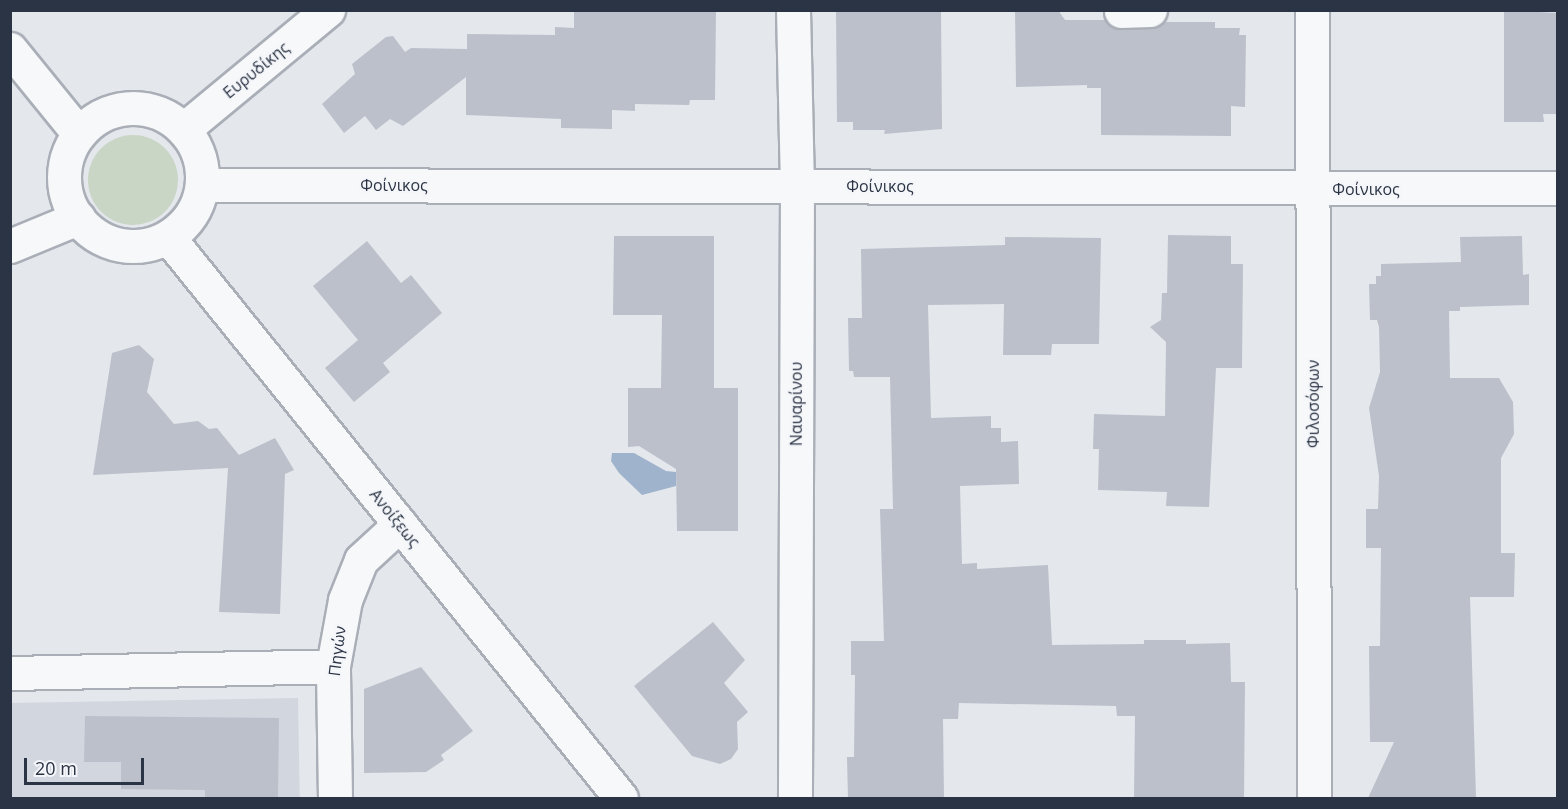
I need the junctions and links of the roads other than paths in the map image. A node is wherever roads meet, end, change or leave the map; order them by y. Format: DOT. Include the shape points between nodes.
graph roads {
  1 [pos="328,10"];
  2 [pos="793,10"];
  3 [pos="1150,10"];
  4 [pos="1312,10"];
  5 [pos="1121,11"];
  6 [pos="10,50"];
  7 [pos="184,129"];
  8 [pos="79,134"];
  9 [pos="202,185"];
  10 [pos="797,186"];
  11 [pos="1557,188"];
  12 [pos="1313,189"];
  13 [pos="78,218"];
  14 [pos="168,237"];
  15 [pos="10,246"];
  16 [pos="400,524"];
  17 [pos="333,666"];
  18 [pos="10,673"];
  19 [pos="335,798"];
  20 [pos="621,798"];
  21 [pos="795,798"];
  22 [pos="1314,798"];
  1 -- 7 [label="street, Ευρυδίκης"];
  2 -- 10 [label="street, Ναυαρίνου"];
  3 -- 5 [label="street"];
  4 -- 12 [label="street, Φιλοσόφων"];
  6 -- 8 [label="street"];
  7 -- 8 [label="street" via="166,115 143,108 119,109 97,118"];
  7 -- 9 [label="street" via="196,146"];
  8 -- 13 [label="street" via="68,153 64,176 67,198"];
  9 -- 10 [label="street, Φοίνικος"];
  9 -- 14 [label="street" via="197,206"];
  10 -- 12 [label="street, Φοίνικος"];
  10 -- 21 [label="street, Ναυαρίνου"];
  11 -- 12 [label="street, Φοίνικος"];
  12 -- 22 [label="street, Φιλοσόφων"];
  13 -- 14 [label="street" via="96,235 119,244 145,245"];
  13 -- 15 [label="street"];
  14 -- 16 [label="street, Ανοίξεως"];
  16 -- 17 [label="street, Πηγών" via="361,560 345,600"];
  16 -- 20 [label="street, Ανοίξεως"];
  17 -- 18 [label="street"];
  17 -- 19 [label="street, Πηγών"];
}
